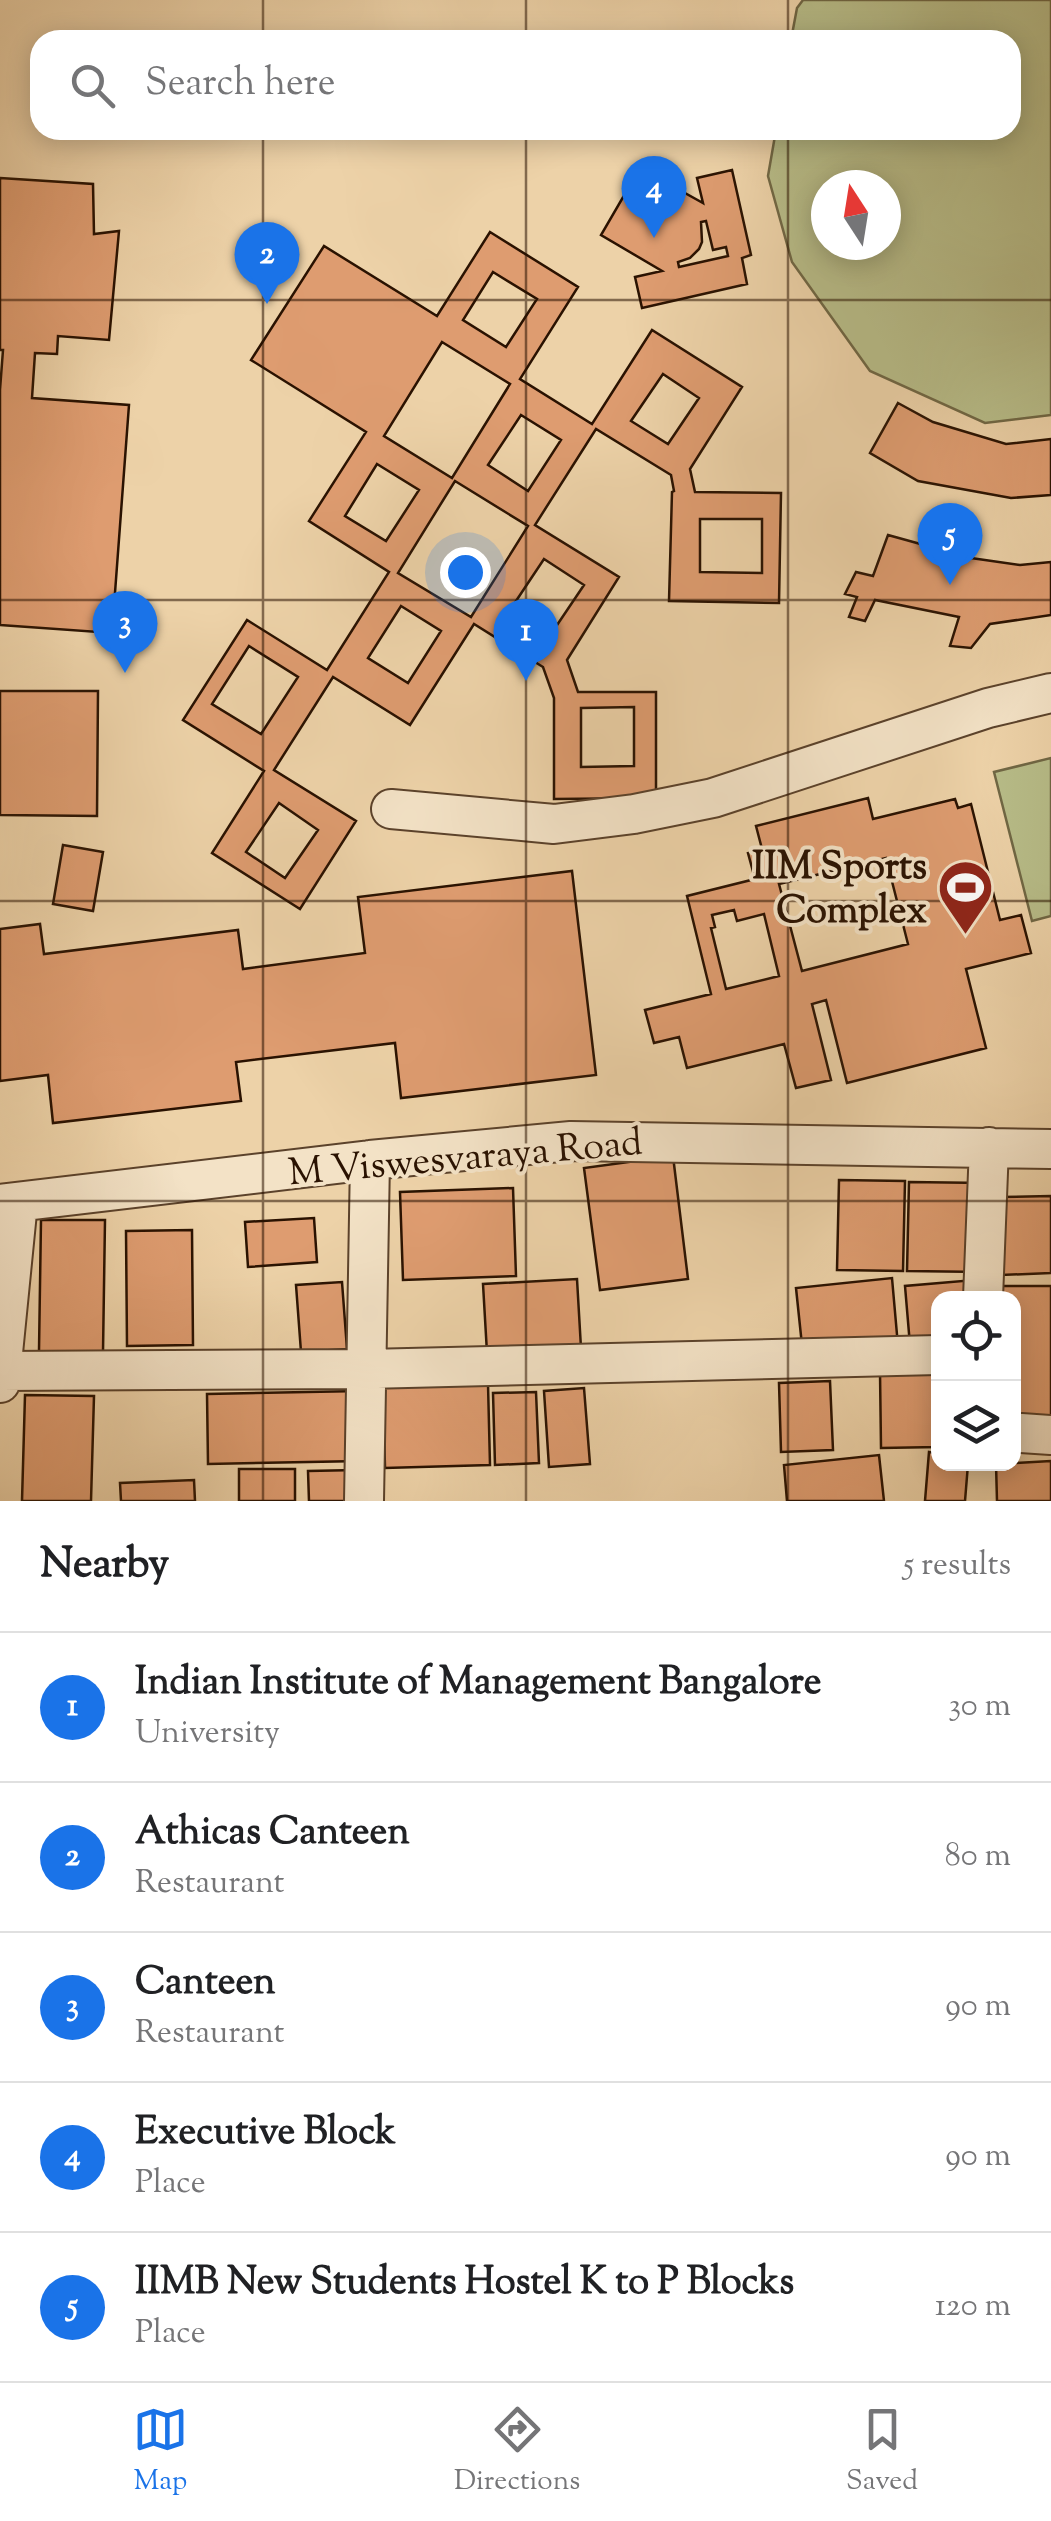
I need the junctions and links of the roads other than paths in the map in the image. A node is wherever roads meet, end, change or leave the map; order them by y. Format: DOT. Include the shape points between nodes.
graph roads {
  1 [pos="1051,694"];
  2 [pos="390,809"];
  3 [pos="990,1147"];
  4 [pos="1051,1148"];
  5 [pos="370,1160"];
  6 [pos="9,1202"];
  7 [pos="983,1291"];
  8 [pos="931,1355"];
  9 [pos="367,1369"];
  10 [pos="1,1372"];
  11 [pos="0,1383"];
  12 [pos="364,1501"];
  1 -- 2 [label="street" via="988,708 713,798 634,814 554,824"];
  3 -- 4 [label="street, M Viswesvaraya Road"];
  3 -- 5 [label="street, M Viswesvaraya Road" via="571,1141"];
  3 -- 7 [label="street"];
  5 -- 6 [label="street, M Viswesvaraya Road"];
  5 -- 9 [label="street"];
  6 -- 10 [label="street"];
  8 -- 9 [label="street"];
  9 -- 10 [label="street"];
  9 -- 12 [label="street"];
  10 -- 11 [label="street"];
}
